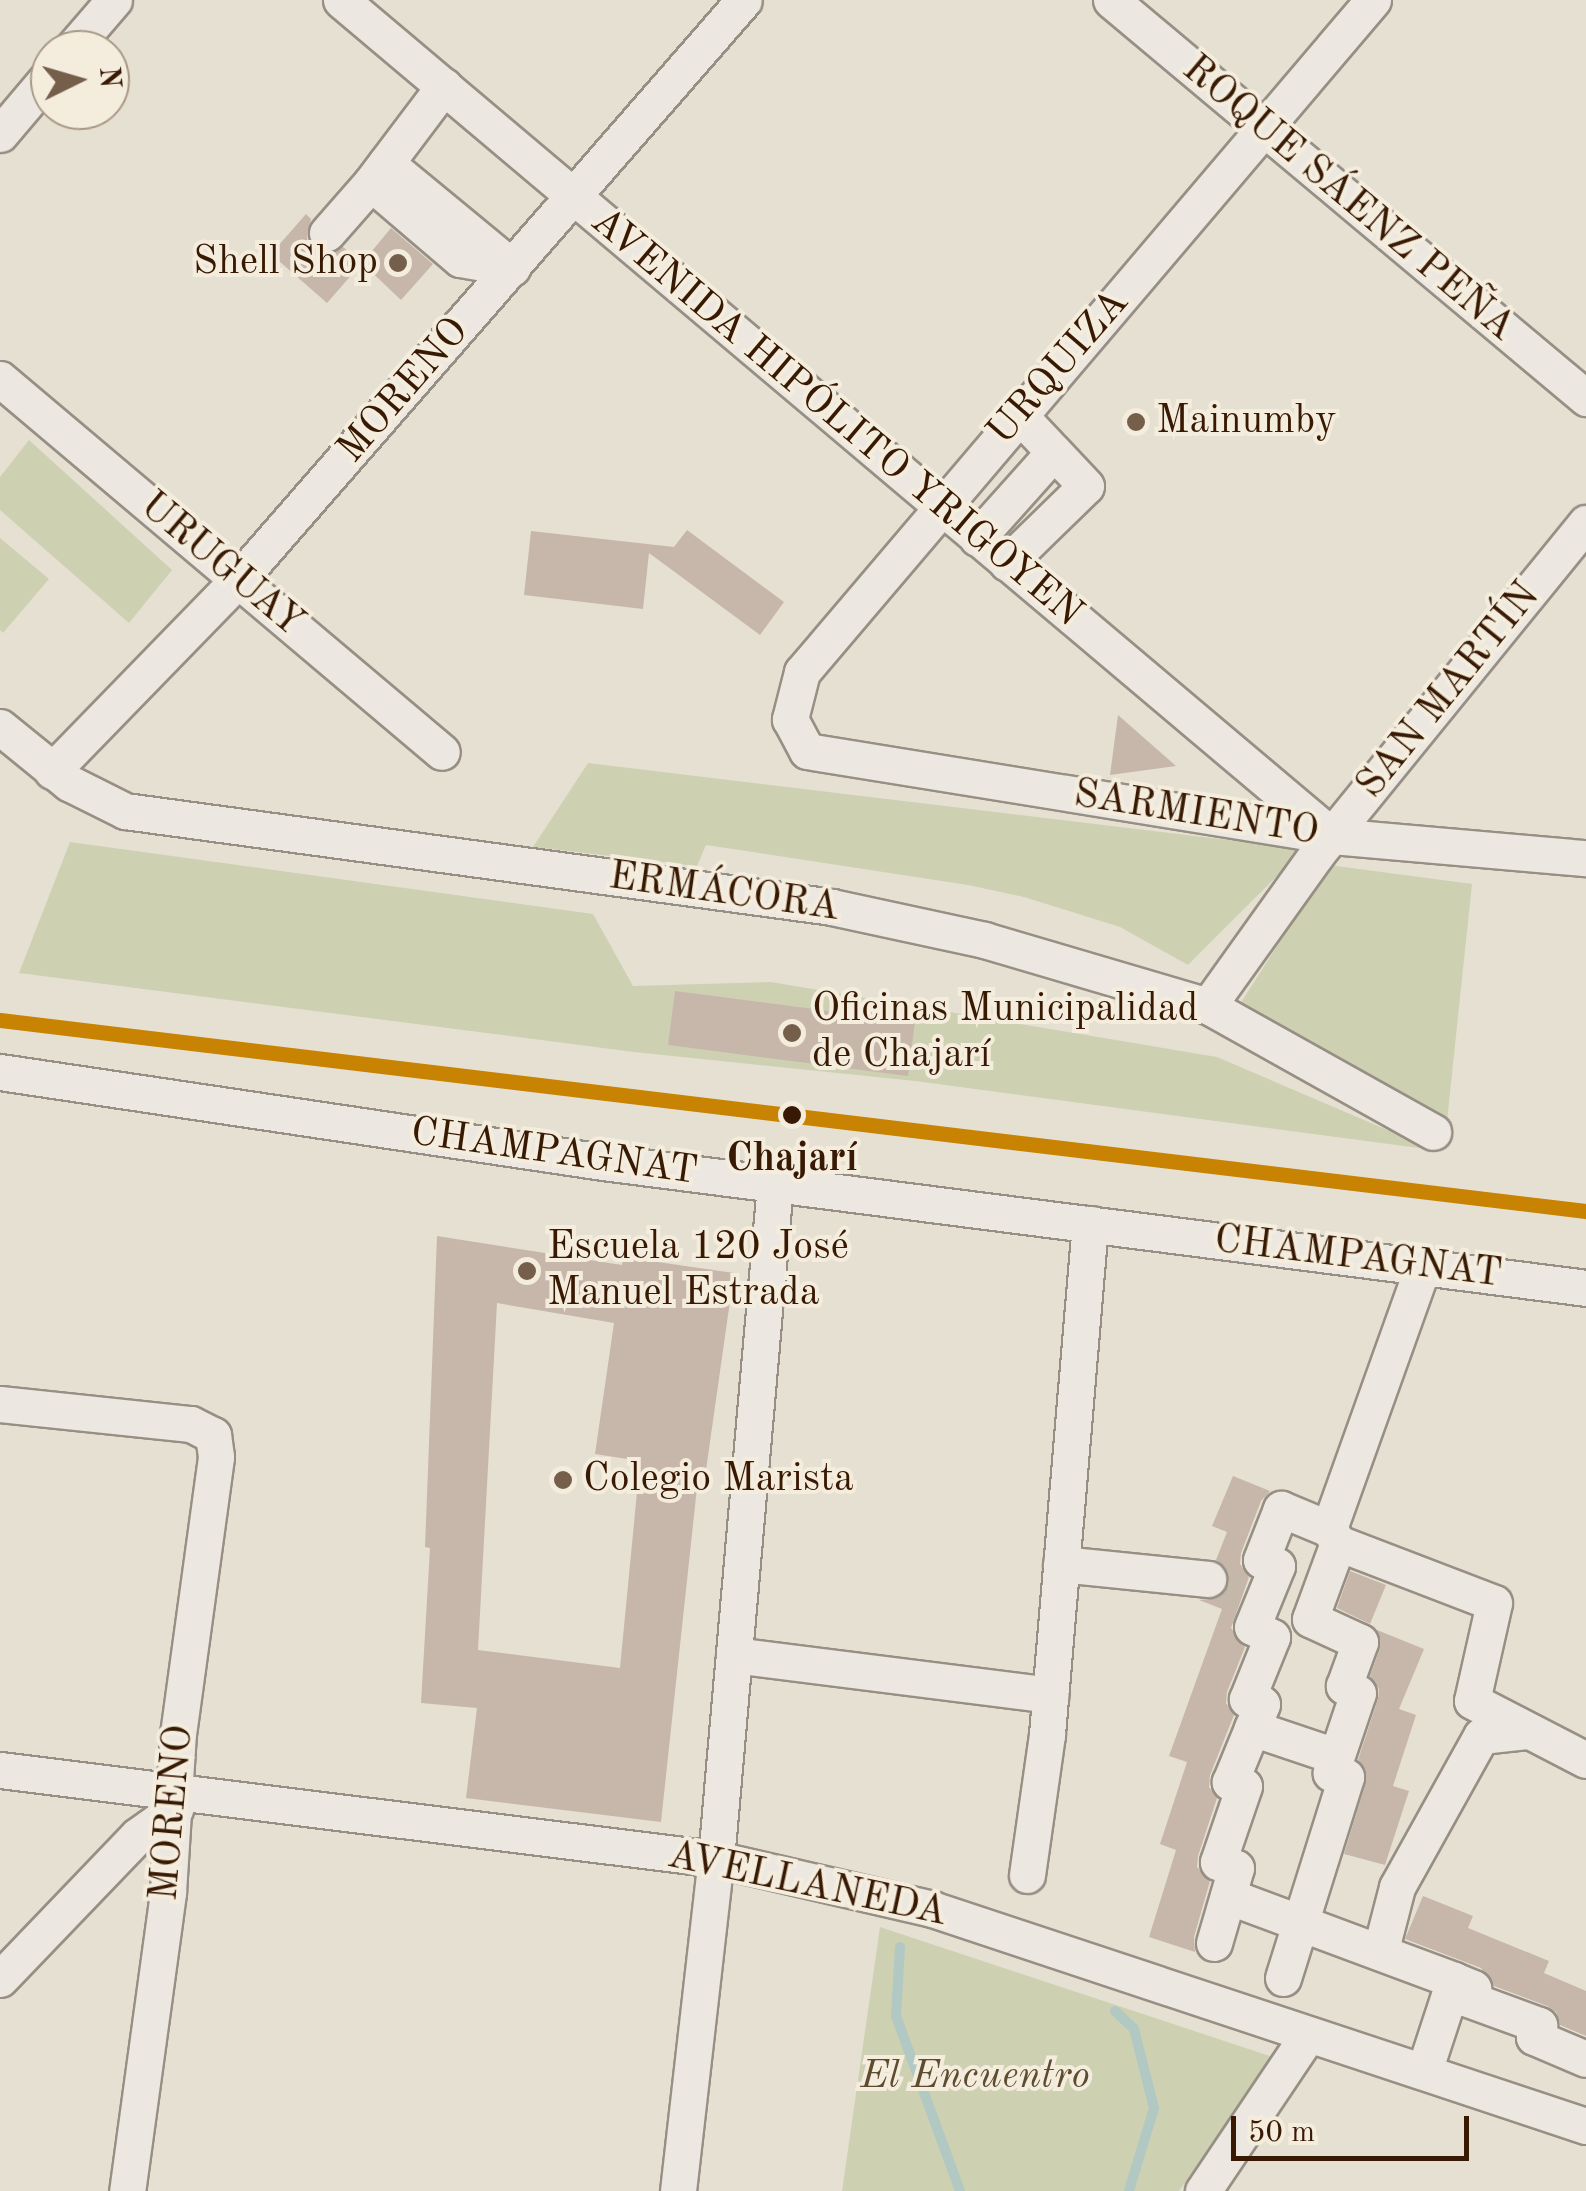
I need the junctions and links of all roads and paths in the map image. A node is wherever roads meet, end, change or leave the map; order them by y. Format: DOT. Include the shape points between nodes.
graph roads {
  1 [pos="114,0"];
  2 [pos="341,0"];
  3 [pos="744,0"];
  4 [pos="1111,0"];
  5 [pos="1372,0"];
  6 [pos="88,30"];
  7 [pos="444,86"];
  8 [pos="30,99"];
  9 [pos="1264,128"];
  10 [pos="0,134"];
  11 [pos="378,173"];
  12 [pos="575,196"];
  13 [pos="328,233"];
  14 [pos="512,268"];
  15 [pos="0,378"];
  16 [pos="1586,398"];
  17 [pos="1019,415"];
  18 [pos="1054,452"];
  19 [pos="940,507"];
  20 [pos="1586,523"];
  21 [pos="976,538"];
  22 [pos="1007,563"];
  23 [pos="239,579"];
  24 [pos="0,727"];
  25 [pos="442,752"];
  26 [pos="808,752"];
  27 [pos="52,771"];
  28 [pos="1332,836"];
  29 [pos="1586,858"];
  30 [pos="1208,1006"];
  31 [pos="0,1072"];
  32 [pos="1433,1132"];
  33 [pos="775,1184"];
  34 [pos="1090,1224"];
  35 [pos="1422,1266"];
  36 [pos="1586,1288"];
  37 [pos="0,1404"];
  38 [pos="1334,1536"];
  39 [pos="1062,1564"];
  40 [pos="1208,1579"];
  41 [pos="1265,1593"];
  42 [pos="1316,1601"];
  43 [pos="734,1655"];
  44 [pos="1050,1695"];
  45 [pos="1252,1728"];
  46 [pos="1527,1731"];
  47 [pos="1335,1756"];
  48 [pos="1586,1760"];
  49 [pos="0,1770"];
  50 [pos="176,1800"];
  51 [pos="716,1859"];
  52 [pos="1228,1896"];
  53 [pos="1303,1922"];
  54 [pos="1009,1933"];
  55 [pos="1381,1950"];
  56 [pos="1206,1971"];
  57 [pos="0,1979"];
  58 [pos="1454,1980"];
  59 [pos="1276,1998"];
  60 [pos="1308,2036"];
  61 [pos="1586,2060"];
  62 [pos="1424,2071"];
  63 [pos="1586,2126"];
  64 [pos="127,2191"];
  65 [pos="678,2191"];
  66 [pos="1203,2191"];
  1 -- 6 [label="street"];
  2 -- 7 [label="street, AVENIDA HIPÓLITO YRIGOYEN"];
  3 -- 12 [label="street, MORENO"];
  4 -- 9 [label="street, ROQUE SÁENZ PEÑA"];
  5 -- 9 [label="street, URQUIZA"];
  7 -- 11 [label="street"];
  7 -- 12 [label="street, AVENIDA HIPÓLITO YRIGOYEN"];
  8 -- 10 [label="street"];
  9 -- 16 [label="street, ROQUE SÁENZ PEÑA"];
  9 -- 17 [label="street, URQUIZA"];
  11 -- 13 [label="street"];
  11 -- 14 [label="street" via="460,259"];
  12 -- 14 [label="street, MORENO"];
  12 -- 19 [label="street, AVENIDA HIPÓLITO YRIGOYEN"];
  14 -- 23 [label="street, MORENO"];
  15 -- 23 [label="street, URUGUAY"];
  17 -- 18 [label="street"];
  17 -- 19 [label="street, URQUIZA"];
  18 -- 21 [label="street"];
  18 -- 22 [label="street" via="1086,486"];
  19 -- 21 [label="street, AVENIDA HIPÓLITO YRIGOYEN"];
  19 -- 26 [label="street, URQUIZA" via="802,672 790,719"];
  20 -- 28 [label="street, SAN MARTÍN"];
  21 -- 22 [label="street, AVENIDA HIPÓLITO YRIGOYEN"];
  22 -- 28 [label="street, AVENIDA HIPÓLITO YRIGOYEN"];
  23 -- 25 [label="street, URUGUAY"];
  23 -- 27 [label="street, MORENO"];
  24 -- 27 [label="street, ERMÁCORA"];
  26 -- 28 [label="street, SARMIENTO"];
  27 -- 30 [label="street, ERMÁCORA" via="124,811 832,907 984,940"];
  28 -- 29 [label="street, SARMIENTO"];
  28 -- 30 [label="street, SAN MARTÍN"];
  30 -- 32 [label="street, ERMÁCORA"];
  31 -- 33 [label="street, CHAMPAGNAT"];
  33 -- 34 [label="street, CHAMPAGNAT"];
  33 -- 43 [label="street"];
  34 -- 35 [label="street, CHAMPAGNAT"];
  34 -- 39 [label="street"];
  35 -- 36 [label="street, CHAMPAGNAT"];
  35 -- 38 [label="street"];
  37 -- 50 [label="street, MORENO" via="191,1424 212,1435 216,1457 178,1733"];
  38 -- 41 [label="street" via="1281,1509 1261,1560 1278,1566"];
  38 -- 42 [label="street"];
  38 -- 46 [label="street" via="1494,1604 1472,1701"];
  39 -- 40 [label="street"];
  39 -- 44 [label="street"];
  41 -- 42 [label="street"];
  41 -- 45 [label="street" via="1252,1627 1272,1637 1247,1698 1262,1704"];
  42 -- 47 [label="street" via="1310,1618 1360,1642 1344,1686 1358,1693"];
  43 -- 44 [label="street"];
  43 -- 51 [label="street"];
  44 -- 54 [label="street" via="1024,1881"];
  45 -- 47 [label="street"];
  45 -- 52 [label="street" via="1230,1782 1244,1786 1218,1862 1236,1868"];
  46 -- 48 [label="street"];
  46 -- 55 [label="street" via="1481,1736 1396,1887"];
  47 -- 53 [label="street" via="1331,1773 1346,1777"];
  49 -- 50 [label="street, AVELLANEDA"];
  50 -- 51 [label="street, AVELLANEDA"];
  50 -- 57 [label="street"];
  50 -- 64 [label="street, MORENO"];
  51 -- 54 [label="street, AVELLANEDA"];
  51 -- 65 [label="street"];
  52 -- 53 [label="street"];
  52 -- 56 [label="street"];
  53 -- 55 [label="street"];
  53 -- 59 [label="street"];
  54 -- 56 [label="street, AVELLANEDA"];
  55 -- 58 [label="street"];
  56 -- 59 [label="street, AVELLANEDA"];
  58 -- 61 [label="street" via="1473,1988 1468,1999 1539,2025 1534,2037"];
  58 -- 62 [label="street"];
  59 -- 60 [label="street, AVELLANEDA"];
  60 -- 62 [label="street, AVELLANEDA"];
  60 -- 66 [label="street"];
  62 -- 63 [label="street, AVELLANEDA"];
}
